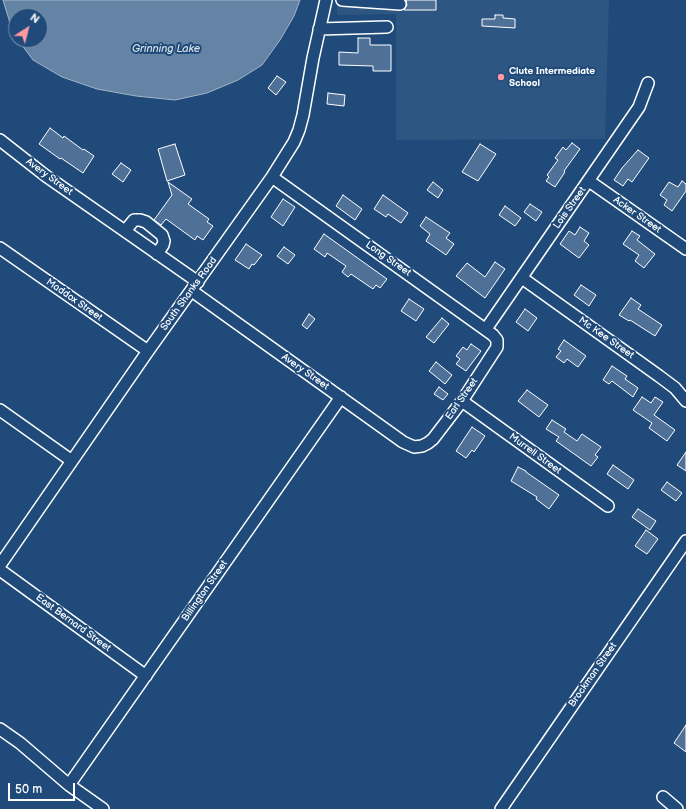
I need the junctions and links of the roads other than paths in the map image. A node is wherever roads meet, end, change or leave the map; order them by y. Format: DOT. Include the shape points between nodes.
graph roads {
  1 [pos="326,0"];
  2 [pos="342,0"];
  3 [pos="358,1"];
  4 [pos="379,1"];
  5 [pos="400,4"];
  6 [pos="387,27"];
  7 [pos="319,29"];
  8 [pos="648,83"];
  9 [pos="0,140"];
  10 [pos="272,177"];
  11 [pos="589,181"];
  12 [pos="125,231"];
  13 [pos="0,248"];
  14 [pos="686,250"];
  15 [pos="157,254"];
  16 [pos="522,278"];
  17 [pos="195,286"];
  18 [pos="486,329"];
  19 [pos="498,347"];
  20 [pos="148,351"];
  21 [pos="341,397"];
  22 [pos="462,401"];
  23 [pos="686,401"];
  24 [pos="0,410"];
  25 [pos="422,446"];
  26 [pos="72,461"];
  27 [pos="608,506"];
  28 [pos="686,541"];
  29 [pos="0,565"];
  30 [pos="0,570"];
  31 [pos="146,676"];
  32 [pos="0,729"];
  33 [pos="69,785"];
  34 [pos="663,798"];
  35 [pos="103,809"];
  36 [pos="501,809"];
  37 [pos="677,809"];
  1 -- 7 [label="street, South Shanks Road"];
  2 -- 3 [label="street"];
  3 -- 4 [label="street"];
  4 -- 5 [label="street"];
  6 -- 7 [label="street"];
  7 -- 10 [label="street, South Shanks Road" via="299,130"];
  8 -- 11 [label="street, Lois Street" via="639,107"];
  9 -- 12 [label="street, Avery Street" via="46,176"];
  10 -- 17 [label="street, South Shanks Road"];
  10 -- 18 [label="street, Long Street"];
  11 -- 14 [label="street, Acker Street"];
  11 -- 16 [label="street, Lois Street"];
  12 -- 15 [label="street, Avery Street"];
  12 -- 15 [label="street" via="134,220 146,222 162,235 163,245"];
  13 -- 20 [label="street, Maddox Street"];
  15 -- 17 [label="street, Avery Street"];
  16 -- 18 [label="street, Lois Street"];
  16 -- 23 [label="street, Mc Kee Street" via="659,376 675,388"];
  17 -- 20 [label="street, South Shanks Road"];
  17 -- 21 [label="street, Avery Street"];
  18 -- 19 [label="street, Long Street" via="497,340"];
  19 -- 22 [label="street, Earl Street"];
  20 -- 26 [label="street, South Shanks Road"];
  21 -- 25 [label="street, Avery Street" via="403,442 414,447"];
  21 -- 31 [label="street, Billington Street"];
  22 -- 25 [label="street, Earl Street" via="433,439"];
  22 -- 27 [label="street, Murrell Street"];
  24 -- 26 [label="street"];
  26 -- 29 [label="street, South Shanks Road"];
  28 -- 36 [label="street, Brockman Street"];
  30 -- 31 [label="street, East Bernard Street"];
  31 -- 33 [label="street, Billington Street"];
  32 -- 33 [label="street"];
  33 -- 35 [label="street"];
  34 -- 37 [label="street"];
}
